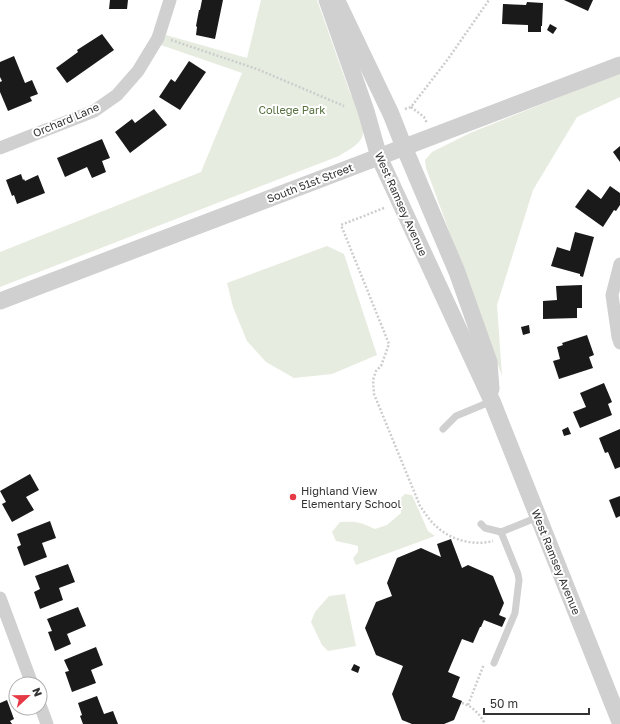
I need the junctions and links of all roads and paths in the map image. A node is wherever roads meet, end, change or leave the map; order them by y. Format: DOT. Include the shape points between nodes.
graph roads {
  1 [pos="170,0"];
  2 [pos="327,0"];
  3 [pos="337,0"];
  4 [pos="489,0"];
  5 [pos="158,38"];
  6 [pos="620,65"];
  7 [pos="344,106"];
  8 [pos="411,107"];
  9 [pos="392,114"];
  10 [pos="431,137"];
  11 [pos="404,147"];
  12 [pos="0,148"];
  13 [pos="379,157"];
  14 [pos="384,208"];
  15 [pos="620,264"];
  16 [pos="0,301"];
  17 [pos="620,343"];
  18 [pos="492,401"];
  19 [pos="443,429"];
  20 [pos="538,517"];
  21 [pos="481,524"];
  22 [pos="502,535"];
  23 [pos="0,598"];
  24 [pos="494,663"];
  25 [pos="29,676"];
  26 [pos="462,702"];
  27 [pos="620,721"];
  28 [pos="485,724"];
  29 [pos="611,724"];
  1 -- 5 [label="street, Orchard Lane"];
  2 -- 13 [label="street, West Ramsey Avenue" via="366,111"];
  3 -- 9 [label="street, West Ramsey Avenue"];
  4 -- 8 [label="path"];
  5 -- 7 [label="path" via="173,40 258,69"];
  5 -- 12 [label="street, Orchard Lane" via="138,71 117,95 100,107"];
  6 -- 10 [label="street, South 51st Street"];
  8 -- 9 [label="path"];
  8 -- 10 [label="path" via="424,117"];
  9 -- 11 [label="street, West Ramsey Avenue"];
  10 -- 11 [label="street, South 51st Street"];
  11 -- 13 [label="street, South 51st Street"];
  11 -- 18 [label="street, West Ramsey Avenue" via="457,272 488,362"];
  13 -- 16 [label="street, South 51st Street"];
  13 -- 18 [label="street, West Ramsey Avenue"];
  14 -- 22 [label="path" via="341,225 390,344 373,380 374,394 420,506 432,522 461,541 490,542"];
  15 -- 17 [label="street" via="612,295"];
  18 -- 19 [label="lane" via="456,416"];
  18 -- 20 [label="street, West Ramsey Avenue"];
  20 -- 22 [label="lane"];
  20 -- 27 [label="street, West Ramsey Avenue"];
  21 -- 22 [label="lane"];
  22 -- 24 [label="lane" via="518,574 518,591 515,613"];
  23 -- 25 [label="street"];
  26 -- 28 [label="path" via="482,716"];
  27 -- 29 [label="street"];
}
